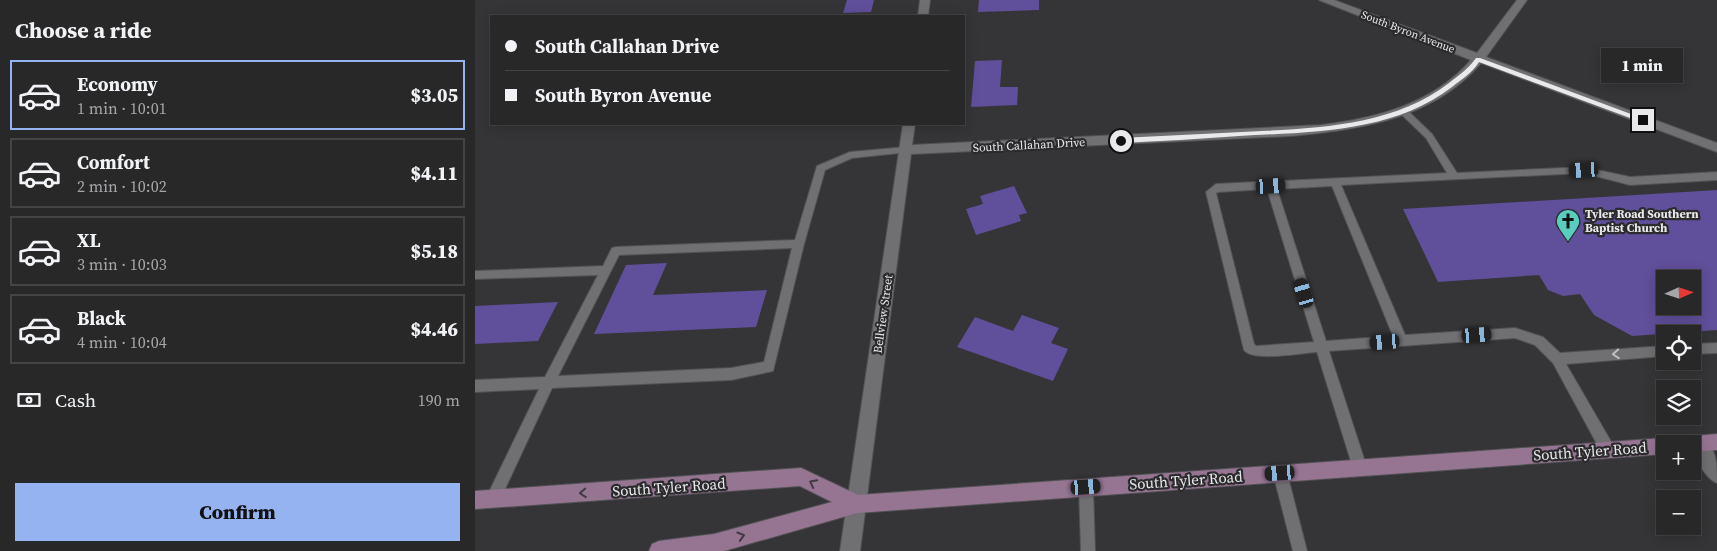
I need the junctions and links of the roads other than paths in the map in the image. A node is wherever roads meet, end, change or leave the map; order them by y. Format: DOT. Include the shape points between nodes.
graph roads {
  1 [pos="925,0"];
  2 [pos="1324,0"];
  3 [pos="1522,0"];
  4 [pos="923,15"];
  5 [pos="1478,59"];
  6 [pos="1403,111"];
  7 [pos="909,125"];
  8 [pos="1717,148"];
  9 [pos="906,150"];
  10 [pos="1453,176"];
  11 [pos="1717,176"];
  12 [pos="1335,182"];
  13 [pos="1271,186"];
  14 [pos="799,244"];
  15 [pos="607,270"];
  16 [pos="475,275"];
  17 [pos="1401,341"];
  18 [pos="1321,347"];
  19 [pos="1717,348"];
  20 [pos="1701,349"];
  21 [pos="1656,352"];
  22 [pos="1557,358"];
  23 [pos="548,384"];
  24 [pos="475,386"];
  25 [pos="1717,442"];
  26 [pos="1701,443"];
  27 [pos="1656,447"];
  28 [pos="1608,450"];
  29 [pos="1701,452"];
  30 [pos="1359,468"];
  31 [pos="1280,473"];
  32 [pos="1717,474"];
  33 [pos="1086,487"];
  34 [pos="484,499"];
  35 [pos="857,504"];
  36 [pos="659,551"];
  37 [pos="851,551"];
  38 [pos="1088,551"];
  39 [pos="1300,551"];
  1 -- 4 [label="street"];
  2 -- 5 [label="street, South Byron Avenue"];
  3 -- 5 [label="street, South Callahan Drive"];
  5 -- 6 [label="street, South Callahan Drive" via="1471,70 1435,97"];
  5 -- 8 [label="street, South Byron Avenue"];
  6 -- 9 [label="street, South Callahan Drive" via="1353,125 1297,131"];
  6 -- 10 [label="lane" via="1429,136"];
  7 -- 9 [label="street, Bellview Street"];
  9 -- 14 [label="lane" via="850,154 821,168"];
  9 -- 35 [label="street, Bellview Street"];
  10 -- 11 [label="lane" via="1584,170 1630,181"];
  10 -- 12 [label="lane"];
  12 -- 13 [label="lane"];
  12 -- 17 [label="lane"];
  13 -- 18 [label="lane"];
  13 -- 18 [label="lane" via="1216,188 1211,192 1248,346 1256,351"];
  14 -- 15 [label="lane" via="616,252"];
  14 -- 23 [label="lane" via="769,366 731,374"];
  15 -- 16 [label="lane"];
  15 -- 23 [label="lane"];
  17 -- 18 [label="lane"];
  17 -- 22 [label="lane" via="1515,333 1539,341"];
  18 -- 30 [label="lane"];
  19 -- 20 [label="lane"];
  21 -- 22 [label="lane, one-way"];
  22 -- 28 [label="lane"];
  23 -- 24 [label="lane"];
  23 -- 34 [label="lane"];
  25 -- 26 [label="main road"];
  27 -- 28 [label="main road, South Tyler Road"];
  28 -- 30 [label="main road, South Tyler Road"];
  29 -- 32 [label="street"];
  30 -- 31 [label="main road, South Tyler Road"];
  31 -- 33 [label="main road, South Tyler Road"];
  31 -- 39 [label="lane"];
  33 -- 35 [label="main road, South Tyler Road"];
  33 -- 38 [label="lane"];
  35 -- 34 [label="main road, South Tyler Road, one-way" via="801,477"];
  36 -- 35 [label="main road, South Tyler Road, one-way" via="714,544"];
  35 -- 37 [label="street, Bellview Street"];
}
